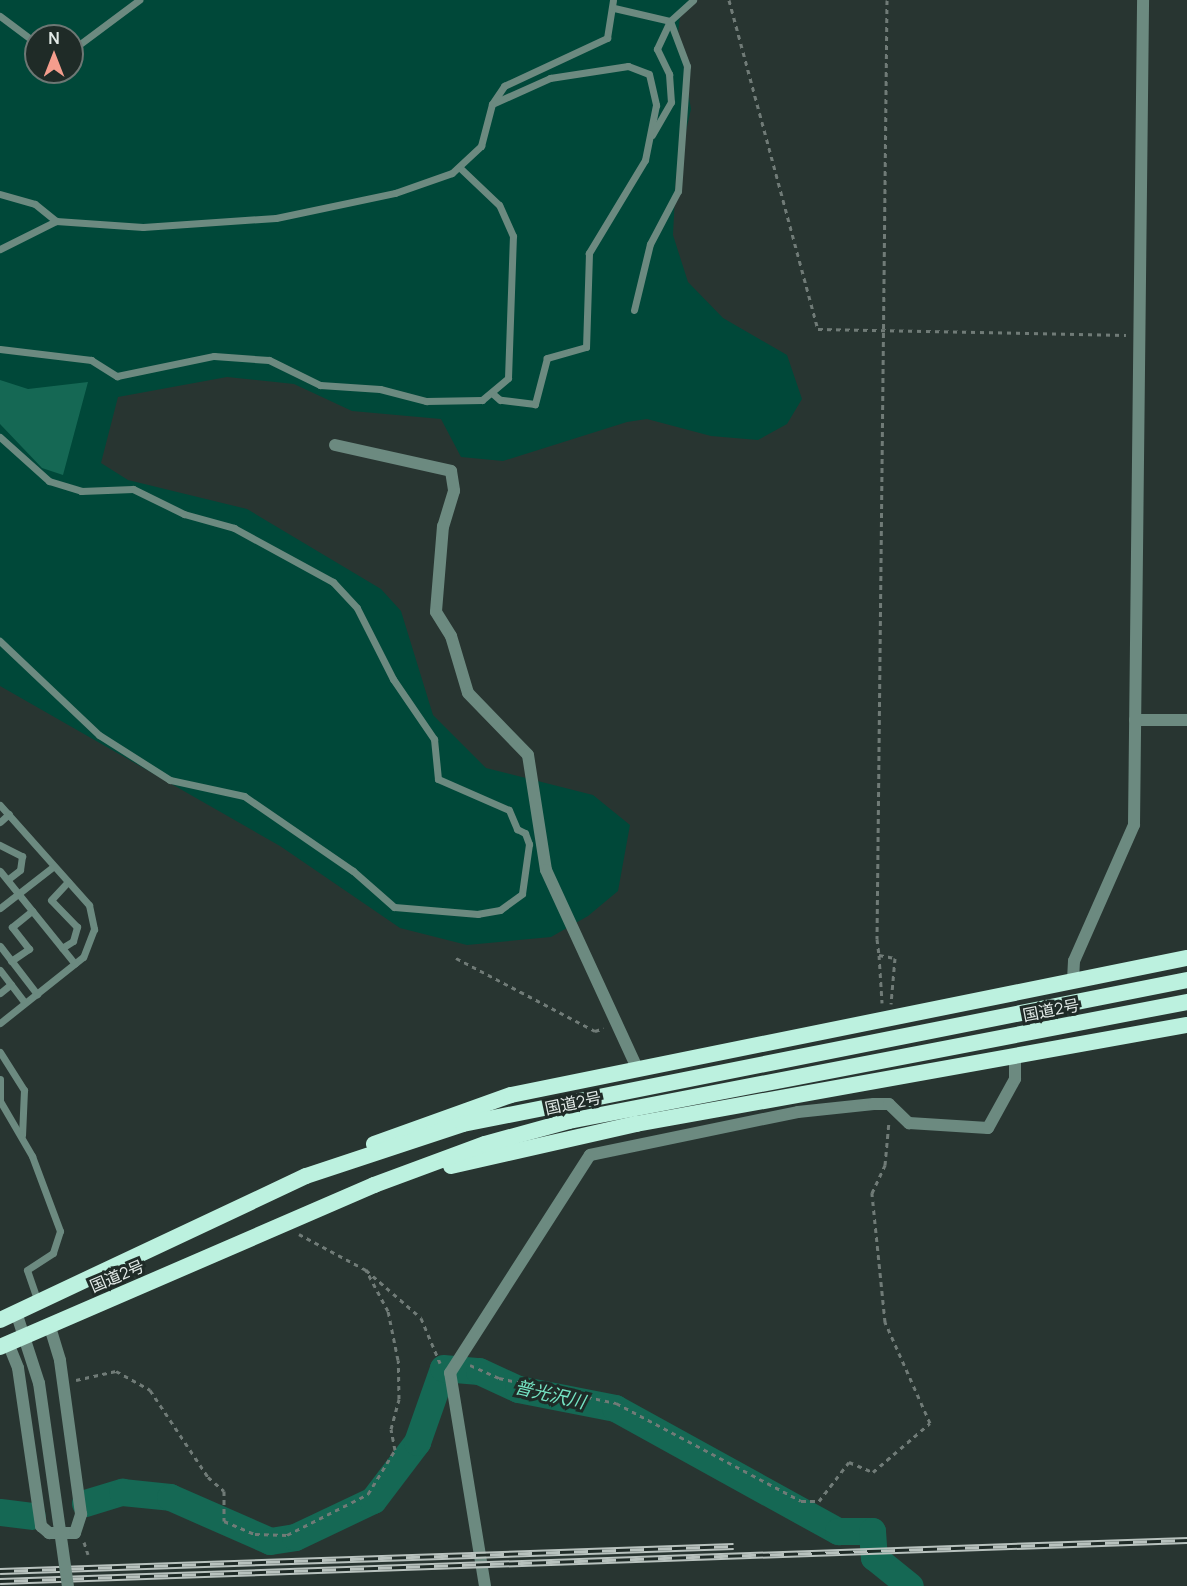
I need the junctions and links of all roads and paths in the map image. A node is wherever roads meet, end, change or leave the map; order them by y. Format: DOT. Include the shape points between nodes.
graph roads {
  1 [pos="139,0"];
  2 [pos="613,0"];
  3 [pos="693,0"];
  4 [pos="729,0"];
  5 [pos="887,0"];
  6 [pos="1143,0"];
  7 [pos="614,8"];
  8 [pos="0,16"];
  9 [pos="670,21"];
  10 [pos="24,34"];
  11 [pos="84,41"];
  12 [pos="492,104"];
  13 [pos="652,135"];
  14 [pos="460,168"];
  15 [pos="0,194"];
  16 [pos="56,221"];
  17 [pos="0,249"];
  18 [pos="634,310"];
  19 [pos="884,332"];
  20 [pos="1139,335"];
  21 [pos="0,349"];
  22 [pos="493,394"];
  23 [pos="0,437"];
  24 [pos="335,445"];
  25 [pos="0,641"];
  26 [pos="1136,720"];
  27 [pos="1187,720"];
  28 [pos="0,805"];
  29 [pos="9,814"];
  30 [pos="0,822"];
  31 [pos="0,845"];
  32 [pos="54,866"];
  33 [pos="0,871"];
  34 [pos="7,880"];
  35 [pos="68,882"];
  36 [pos="18,894"];
  37 [pos="0,908"];
  38 [pos="32,911"];
  39 [pos="0,946"];
  40 [pos="62,948"];
  41 [pos="879,955"];
  42 [pos="456,958"];
  43 [pos="1187,958"];
  44 [pos="11,961"];
  45 [pos="75,964"];
  46 [pos="0,970"];
  47 [pos="1073,980"];
  48 [pos="1187,980"];
  49 [pos="11,984"];
  50 [pos="0,993"];
  51 [pos="37,994"];
  52 [pos="1187,1002"];
  53 [pos="26,1003"];
  54 [pos="887,1009"];
  55 [pos="619,1019"];
  56 [pos="0,1023"];
  57 [pos="1187,1024"];
  58 [pos="0,1052"];
  59 [pos="1015,1055"];
  60 [pos="636,1066"];
  61 [pos="0,1079"];
  62 [pos="0,1100"];
  63 [pos="736,1117"];
  64 [pos="903,1117"];
  65 [pos="22,1135"];
  66 [pos="306,1176"];
  67 [pos="374,1185"];
  68 [pos="289,1221"];
  69 [pos="366,1270"];
  70 [pos="38,1302"];
  71 [pos="16,1312"];
  72 [pos="0,1320"];
  73 [pos="49,1325"];
  74 [pos="26,1335"];
  75 [pos="4,1345"];
  76 [pos="453,1367"];
  77 [pos="63,1383"];
  78 [pos="79,1542"];
  79 [pos="88,1554"];
  80 [pos="68,1586"];
  81 [pos="484,1586"];
  1 -- 11 [label="lane"];
  2 -- 7 [label="lane"];
  3 -- 9 [label="lane"];
  4 -- 19 [label="path" via="818,329"];
  5 -- 19 [label="path"];
  6 -- 20 [label="street"];
  7 -- 9 [label="lane"];
  7 -- 12 [label="lane" via="607,38 594,49 519,76"];
  8 -- 10 [label="lane"];
  9 -- 13 [label="lane" via="657,49 669,74 671,102"];
  9 -- 18 [label="lane" via="687,66 678,191 650,244"];
  12 -- 13 [label="lane" via="550,78 638,67 649,74 654,87"];
  12 -- 14 [label="lane" via="481,146"];
  13 -- 22 [label="lane" via="628,192 598,230 589,253 586,347 547,358 535,404 500,400"];
  14 -- 16 [label="lane" via="395,193 276,218 143,227"];
  14 -- 22 [label="lane" via="494,198 513,236 507,303 510,364 508,378"];
  15 -- 16 [label="lane" via="35,204"];
  16 -- 17 [label="lane"];
  19 -- 20 [label="path"];
  19 -- 41 [label="path"];
  20 -- 26 [label="street"];
  21 -- 22 [label="lane" via="91,360 117,376 214,356 269,360 321,385 358,392 380,389 465,403"];
  23 -- 25 [label="lane" via="49,481 81,491 133,489 184,514 234,528 333,582 357,608 393,679 434,739 438,779 509,810 517,829 525,832 529,844 522,894 500,910 478,914 394,907 353,871 244,795 171,780 99,735"];
  24 -- 55 [label="street" via="451,471 454,491 443,526 436,612 451,636 468,693 528,755 546,870"];
  26 -- 27 [label="street"];
  26 -- 47 [label="street" via="1134,825 1074,960"];
  28 -- 29 [label="lane"];
  29 -- 30 [label="lane"];
  29 -- 32 [label="lane"];
  31 -- 34 [label="lane" via="22,856 20,870"];
  32 -- 35 [label="lane"];
  32 -- 36 [label="lane"];
  33 -- 34 [label="lane"];
  34 -- 36 [label="lane"];
  35 -- 40 [label="lane" via="51,900 77,927 73,941"];
  35 -- 45 [label="lane" via="89,905 94,928 91,945"];
  36 -- 37 [label="lane"];
  36 -- 38 [label="lane"];
  38 -- 40 [label="lane"];
  38 -- 44 [label="lane" via="12,927 29,949"];
  39 -- 44 [label="lane"];
  40 -- 45 [label="lane"];
  41 -- 54 [label="path"];
  41 -- 54 [label="path" via="895,958"];
  42 -- 55 [label="path" via="595,1030"];
  43 -- 47 [label="highway"];
  44 -- 51 [label="lane"];
  45 -- 51 [label="lane"];
  46 -- 49 [label="lane"];
  47 -- 54 [label="highway"];
  48 -- 66 [label="highway, 国道2号" via="549,1103 463,1124"];
  49 -- 50 [label="lane"];
  49 -- 53 [label="lane"];
  51 -- 53 [label="lane"];
  52 -- 67 [label="highway, 国道2号" via="569,1121 485,1144"];
  53 -- 56 [label="lane"];
  54 -- 60 [label="highway"];
  55 -- 60 [label="street"];
  57 -- 59 [label="highway"];
  58 -- 65 [label="lane" via="24,1090"];
  59 -- 63 [label="highway"];
  59 -- 64 [label="street" via="1015,1079 988,1128 909,1123"];
  60 -- 66 [label="highway" via="460,1108"];
  61 -- 62 [label="lane"];
  62 -- 65 [label="lane"];
  63 -- 64 [label="street" via="889,1104"];
  63 -- 67 [label="highway" via="636,1124"];
  63 -- 76 [label="street" via="590,1155 529,1257"];
  64 -- 76 [label="path" via="886,1125 885,1165 872,1193 887,1330 930,1423 873,1472 849,1462 819,1501 801,1501 616,1403"];
  65 -- 70 [label="lane" via="60,1231 53,1253 27,1270"];
  66 -- 70 [label="highway, 国道2号"];
  67 -- 68 [label="highway, 国道2号"];
  68 -- 69 [label="path" via="296,1232"];
  68 -- 73 [label="highway, 国道2号"];
  69 -- 76 [label="path" via="422,1318 435,1360"];
  69 -- 77 [label="path" via="388,1311 398,1360 391,1465 368,1494 287,1535 266,1537 224,1521 224,1491 208,1477 150,1389 130,1375 116,1371"];
  70 -- 71 [label="highway, 国道2号"];
  71 -- 72 [label="highway, 国道2号"];
  71 -- 74 [label="street"];
  73 -- 74 [label="highway, 国道2号"];
  73 -- 77 [label="street"];
  74 -- 75 [label="highway, 国道2号"];
  74 -- 80 [label="street, bridge" via="39,1383"];
  75 -- 77 [label="street" via="18,1368 41,1526 49,1533 80,1527"];
  76 -- 81 [label="street"];
  78 -- 79 [label="path" via="87,1542"];
}
